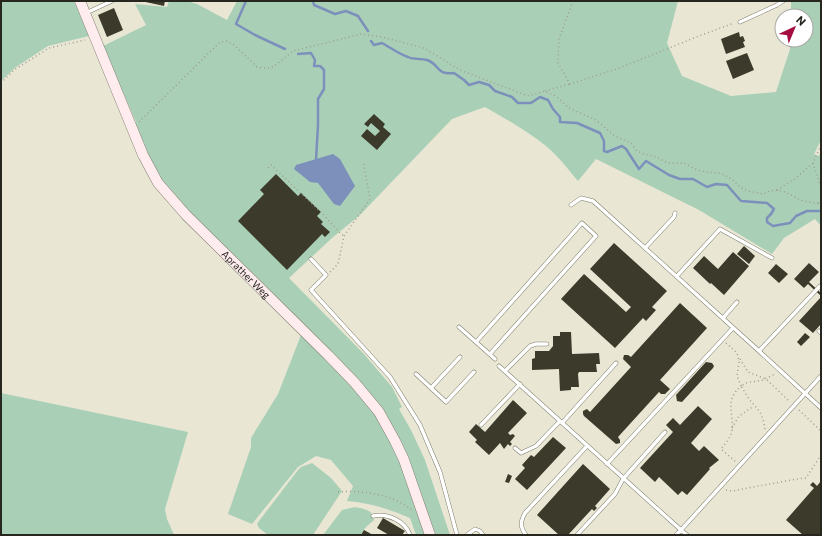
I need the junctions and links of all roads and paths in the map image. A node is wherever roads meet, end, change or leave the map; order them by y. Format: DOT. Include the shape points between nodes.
graph roads {
  1 [pos="80,1"];
  2 [pos="112,1"];
  3 [pos="574,1"];
  4 [pos="783,1"];
  5 [pos="85,13"];
  6 [pos="740,22"];
  7 [pos="95,37"];
  8 [pos="1,83"];
  9 [pos="570,84"];
  10 [pos="545,91"];
  11 [pos="132,129"];
  12 [pos="821,145"];
  13 [pos="363,161"];
  14 [pos="813,163"];
  15 [pos="268,168"];
  16 [pos="821,188"];
  17 [pos="777,190"];
  18 [pos="821,200"];
  19 [pos="818,203"];
  20 [pos="821,204"];
  21 [pos="571,205"];
  22 [pos="675,213"];
  23 [pos="344,236"];
  24 [pos="645,248"];
  25 [pos="772,258"];
  26 [pos="311,259"];
  27 [pos="326,275"];
  28 [pos="677,276"];
  29 [pos="820,286"];
  30 [pos="737,302"];
  31 [pos="723,318"];
  32 [pos="459,327"];
  33 [pos="733,328"];
  34 [pos="722,339"];
  35 [pos="476,342"];
  36 [pos="547,344"];
  37 [pos="759,351"];
  38 [pos="490,354"];
  39 [pos="460,357"];
  40 [pos="739,358"];
  41 [pos="495,359"];
  42 [pos="616,362"];
  43 [pos="499,366"];
  44 [pos="779,370"];
  45 [pos="505,371"];
  46 [pos="474,372"];
  47 [pos="416,374"];
  48 [pos="821,376"];
  49 [pos="766,379"];
  50 [pos="520,384"];
  51 [pos="741,386"];
  52 [pos="432,388"];
  53 [pos="805,394"];
  54 [pos="754,406"];
  55 [pos="794,406"];
  56 [pos="821,408"];
  57 [pos="561,422"];
  58 [pos="482,425"];
  59 [pos="732,429"];
  60 [pos="821,431"];
  61 [pos="665,432"];
  62 [pos="767,436"];
  63 [pos="587,446"];
  64 [pos="515,448"];
  65 [pos="821,455"];
  66 [pos="607,464"];
  67 [pos="740,466"];
  68 [pos="623,479"];
  69 [pos="718,488"];
  70 [pos="338,492"];
  71 [pos="373,516"];
  72 [pos="426,522"];
  73 [pos="681,530"];
  74 [pos="410,535"];
  75 [pos="430,535"];
  76 [pos="457,535"];
  77 [pos="467,535"];
  78 [pos="483,535"];
  79 [pos="526,535"];
  80 [pos="577,535"];
  81 [pos="676,535"];
  82 [pos="687,535"];
  1 -- 5 [label="street, Aprather Weg"];
  2 -- 5 [label="lane"];
  3 -- 9 [label="path" via="559,39 558,63"];
  4 -- 6 [label="lane"];
  5 -- 7 [label="street, Aprather Weg"];
  6 -- 9 [label="path" via="617,69"];
  7 -- 8 [label="path" via="49,48 14,70"];
  7 -- 11 [label="street, Aprather Weg"];
  9 -- 10 [label="path"];
  10 -- 11 [label="path" via="529,96 460,70 424,48 382,37 361,34 292,51 270,68 257,67 227,41 220,42"];
  10 -- 17 [label="path" via="556,96 570,108 596,120 615,136 644,154 667,163 684,163 702,171 720,173 732,178 747,191 763,194"];
  11 -- 72 [label="street, Aprather Weg" via="158,183 186,215 328,355 379,412 404,460"];
  12 -- 14 [label="path"];
  13 -- 23 [label="path" via="370,198"];
  14 -- 16 [label="path"];
  14 -- 17 [label="path"];
  15 -- 23 [label="path" via="271,165"];
  17 -- 19 [label="path"];
  18 -- 19 [label="path"];
  19 -- 20 [label="path"];
  21 -- 24 [label="lane" via="581,198 593,201"];
  22 -- 24 [label="lane"];
  23 -- 27 [label="path" via="338,264"];
  24 -- 28 [label="lane"];
  25 -- 28 [label="lane" via="720,229"];
  26 -- 27 [label="lane"];
  27 -- 76 [label="lane" via="311,290 390,377 420,425 440,472"];
  28 -- 31 [label="lane"];
  29 -- 37 [label="lane"];
  30 -- 31 [label="lane"];
  31 -- 33 [label="lane"];
  32 -- 35 [label="lane"];
  33 -- 34 [label="lane"];
  33 -- 37 [label="lane"];
  34 -- 40 [label="path"];
  34 -- 66 [label="lane"];
  35 -- 38 [label="lane"];
  35 -- 38 [label="lane" via="582,223 596,236"];
  36 -- 45 [label="lane" via="530,346"];
  37 -- 44 [label="lane"];
  38 -- 41 [label="lane"];
  39 -- 52 [label="lane"];
  40 -- 49 [label="path" via="748,372"];
  40 -- 51 [label="path" via="737,376"];
  42 -- 57 [label="lane"];
  43 -- 45 [label="lane"];
  44 -- 49 [label="path"];
  44 -- 53 [label="lane"];
  45 -- 50 [label="lane"];
  46 -- 52 [label="lane" via="446,402"];
  47 -- 52 [label="lane"];
  48 -- 53 [label="lane"];
  49 -- 51 [label="path"];
  49 -- 55 [label="path"];
  50 -- 57 [label="lane"];
  50 -- 58 [label="lane"];
  51 -- 54 [label="path"];
  51 -- 59 [label="path" via="733,395 730,410"];
  53 -- 55 [label="lane"];
  53 -- 56 [label="lane"];
  54 -- 59 [label="path" via="739,416"];
  54 -- 62 [label="path" via="763,419"];
  55 -- 60 [label="path"];
  55 -- 62 [label="lane"];
  57 -- 63 [label="lane"];
  57 -- 64 [label="lane" via="536,446 521,453"];
  59 -- 67 [label="path" via="730,437 721,449"];
  61 -- 68 [label="lane"];
  62 -- 67 [label="lane"];
  63 -- 66 [label="lane"];
  63 -- 79 [label="lane" via="525,513 520,525"];
  65 -- 69 [label="path" via="806,478 732,491"];
  66 -- 68 [label="lane"];
  67 -- 69 [label="lane"];
  68 -- 73 [label="lane"];
  68 -- 80 [label="lane" via="614,494"];
  69 -- 73 [label="lane"];
  70 -- 72 [label="path" via="354,491 391,498"];
  71 -- 74 [label="lane" via="388,516 400,522"];
  72 -- 75 [label="street, Aprather Weg"];
  73 -- 81 [label="lane"];
  73 -- 82 [label="lane"];
  77 -- 78 [label="lane" via="475,530"];
}
